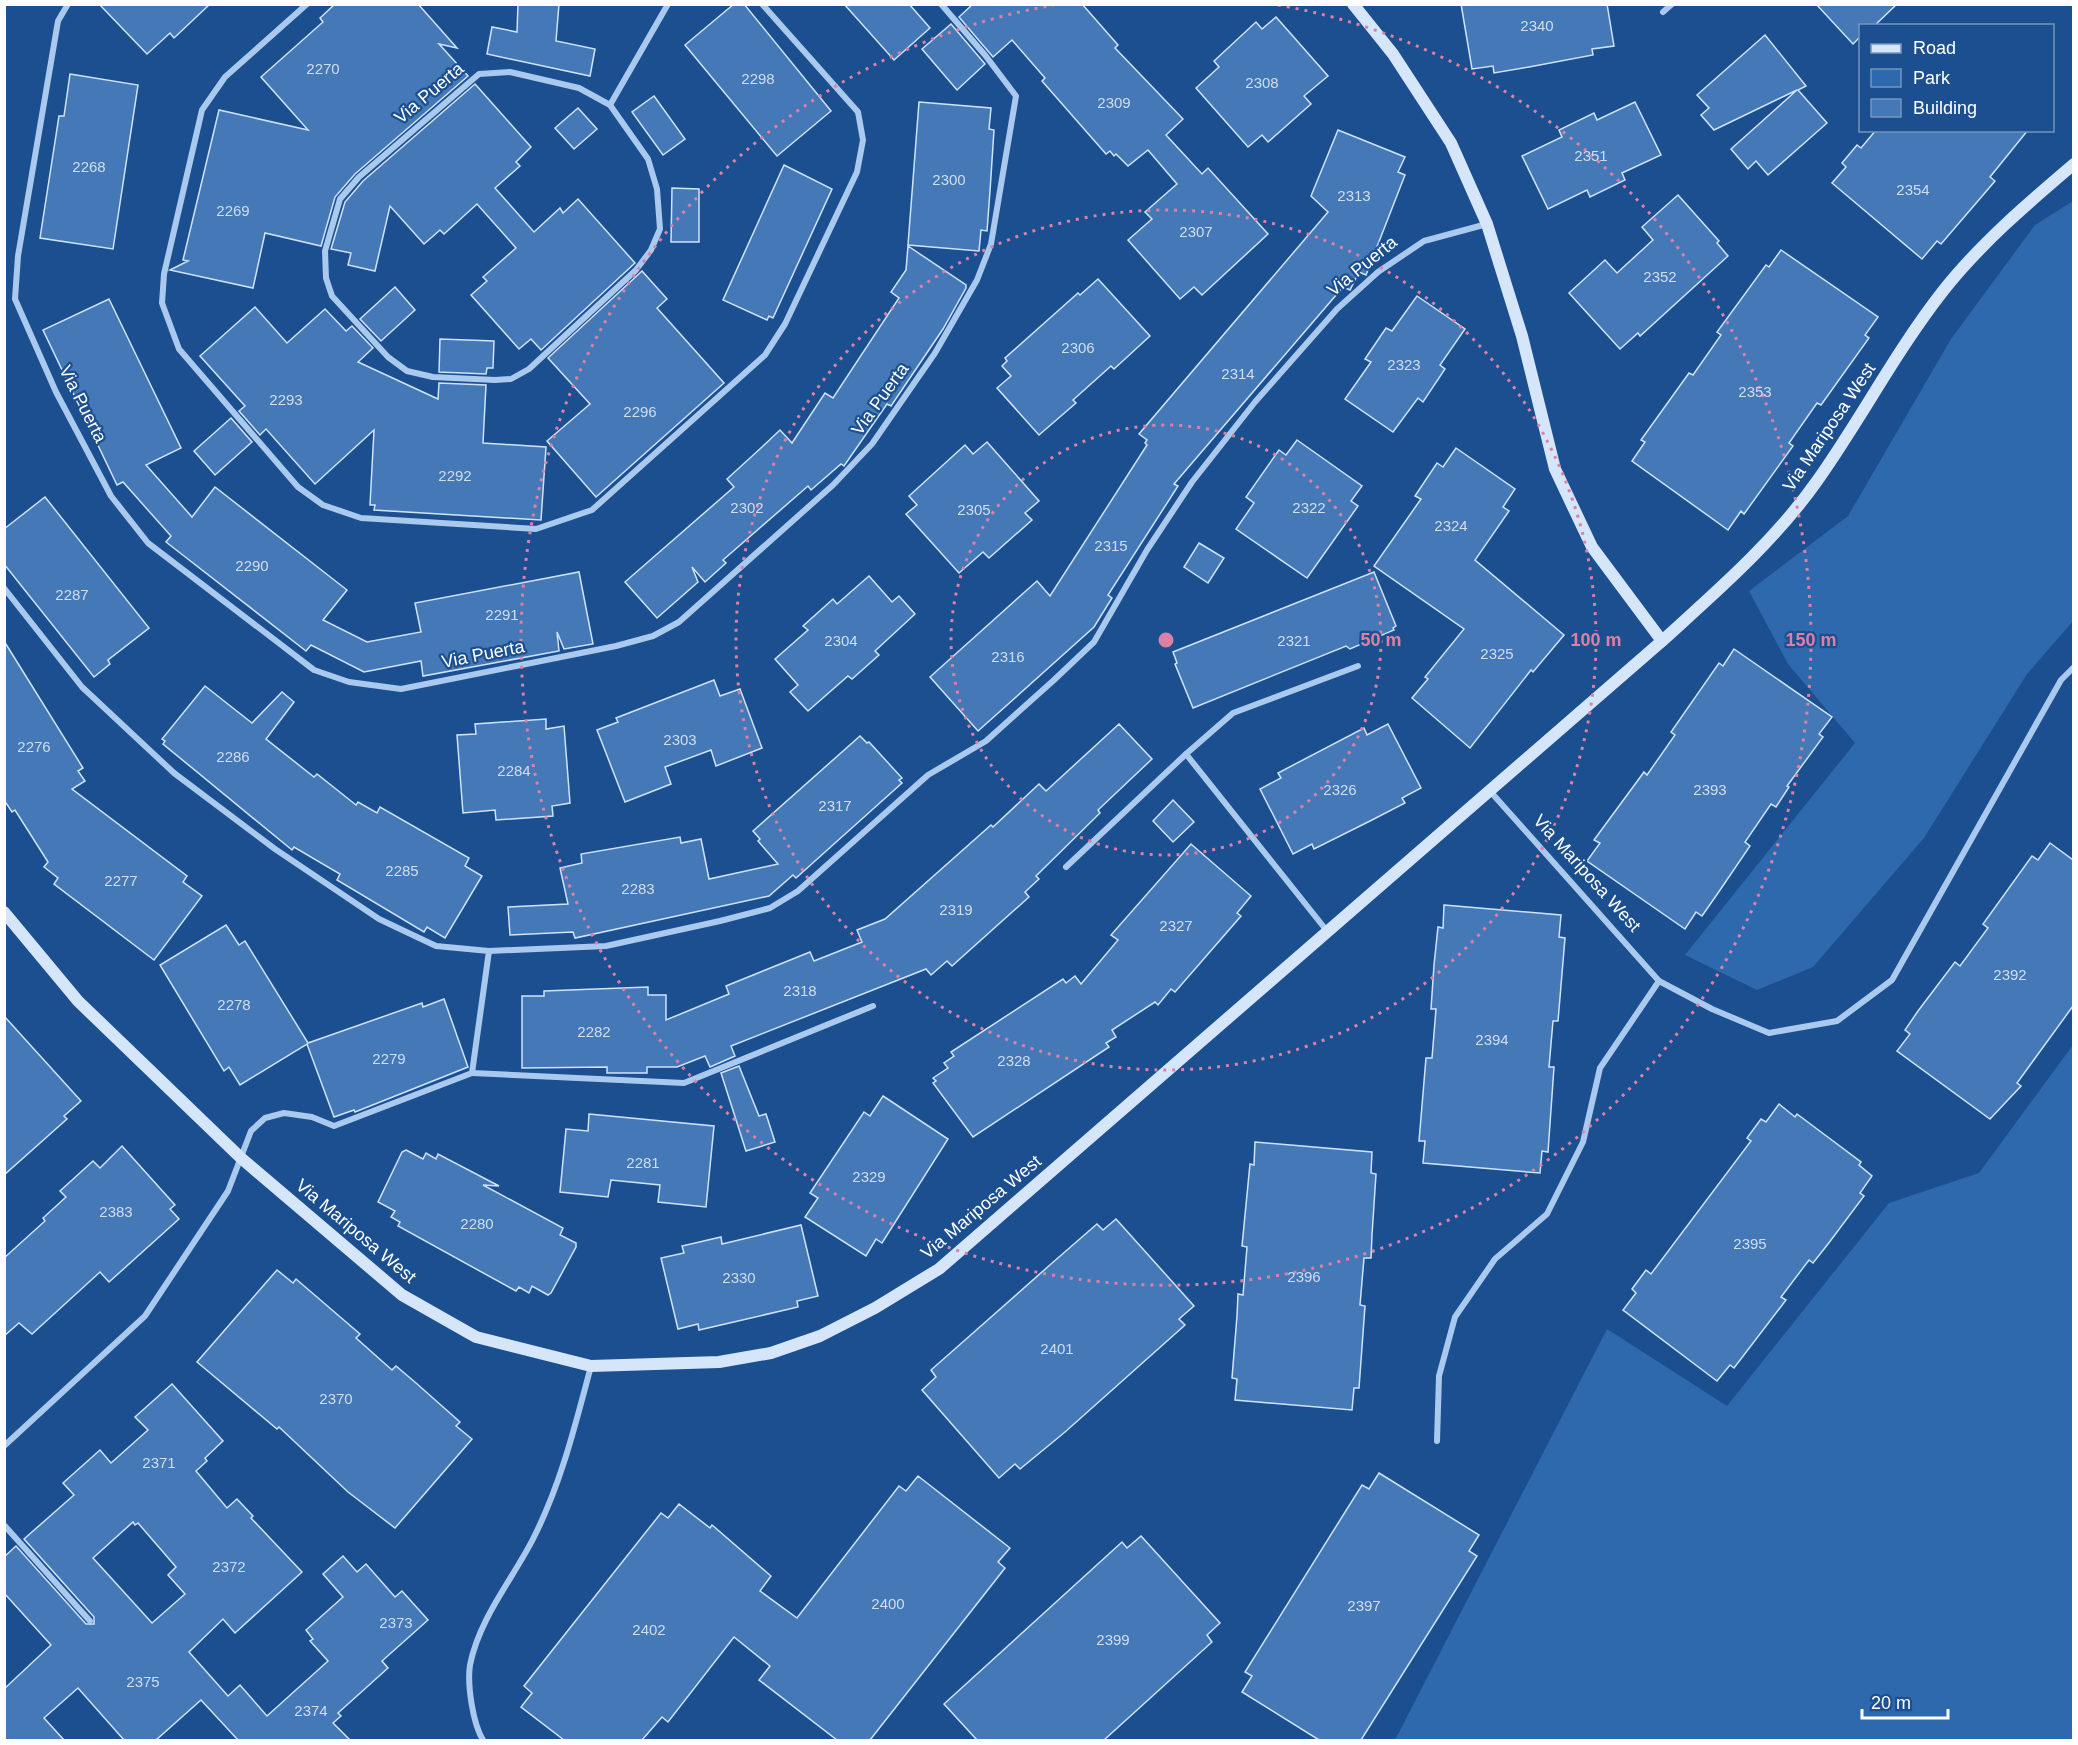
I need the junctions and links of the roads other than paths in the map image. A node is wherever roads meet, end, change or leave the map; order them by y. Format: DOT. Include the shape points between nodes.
graph roads {
  1 [pos="68,4"];
  2 [pos="307,4"];
  3 [pos="668,4"];
  4 [pos="762,4"];
  5 [pos="941,4"];
  6 [pos="1353,4"];
  7 [pos="1672,4"];
  8 [pos="1663,12"];
  9 [pos="610,105"];
  10 [pos="2073,164"];
  11 [pos="1487,224"];
  12 [pos="4,588"];
  13 [pos="1662,641"];
  14 [pos="1358,666"];
  15 [pos="2073,667"];
  16 [pos="1186,754"];
  17 [pos="1489,790"];
  18 [pos="1066,867"];
  19 [pos="4,912"];
  20 [pos="1327,931"];
  21 [pos="489,951"];
  22 [pos="1659,981"];
  23 [pos="873,1006"];
  24 [pos="472,1073"];
  25 [pos="241,1158"];
  26 [pos="591,1366"];
  27 [pos="1437,1441"];
  28 [pos="4,1446"];
  29 [pos="4,1525"];
  30 [pos="90,1621"];
  31 [pos="483,1740"];
  1 -- 5 [label="street, Via Puerta" via="58,21 18,256 15,299 56,392 111,496 148,543 314,670 349,682 400,689 653,636 679,622 833,485 872,444 935,353 977,280 991,244 1016,96"];
  2 -- 4 [label="street" via="225,77 202,110 164,274 162,303 179,349 298,487 323,505 361,518 536,529 592,510 765,355 785,324 857,172 863,140 858,112"];
  3 -- 9 [label="street"];
  6 -- 11 [label="street" via="1393,54 1451,143"];
  7 -- 8 [label="street"];
  9 -- 9 [label="street, Via Puerta" via="579,88 510,72 479,74 359,177 340,198 325,251 326,278 332,296 388,357 407,371 433,377 495,380 511,379 529,369 636,270 660,230 657,189 648,159"];
  10 -- 13 [label="street, Via Mariposa West" via="2014,216 1944,290 1817,482 1756,554"];
  11 -- 13 [label="street" via="1522,336 1555,470 1592,547"];
  11 -- 21 [label="street, Via Puerta" via="1424,241 1378,272 1336,309 1191,482 1094,642 986,741 928,775 798,891 770,908 606,946"];
  12 -- 21 [label="street, Via Puerta" via="82,687 174,773 265,843 379,919 426,942"];
  13 -- 17 [label="street, Via Mariposa West"];
  14 -- 16 [label="street" via="1233,713"];
  15 -- 22 [label="street, Via Mariposa West" via="2061,680 1892,980 1837,1020 1769,1033"];
  16 -- 18 [label="street"];
  16 -- 20 [label="street"];
  17 -- 20 [label="street, Via Mariposa West"];
  17 -- 22 [label="street, Via Mariposa West"];
  19 -- 25 [label="street, Via Mariposa West" via="78,1001"];
  20 -- 26 [label="street, Via Mariposa West" via="939,1269 875,1308 820,1336 771,1353 719,1362"];
  21 -- 24 [label="street"];
  22 -- 27 [label="street" via="1600,1068 1583,1142 1547,1214 1495,1259 1455,1317 1439,1376"];
  23 -- 24 [label="street" via="684,1083"];
  24 -- 25 [label="street" via="334,1126 312,1117 284,1113 265,1118 251,1131"];
  25 -- 26 [label="street, Via Mariposa West" via="402,1295 476,1337"];
  25 -- 28 [label="street" via="222,1201 145,1316"];
  26 -- 31 [label="street" via="566,1461 533,1539 486,1621 470,1666 475,1727"];
  29 -- 30 [label="street"];
}
